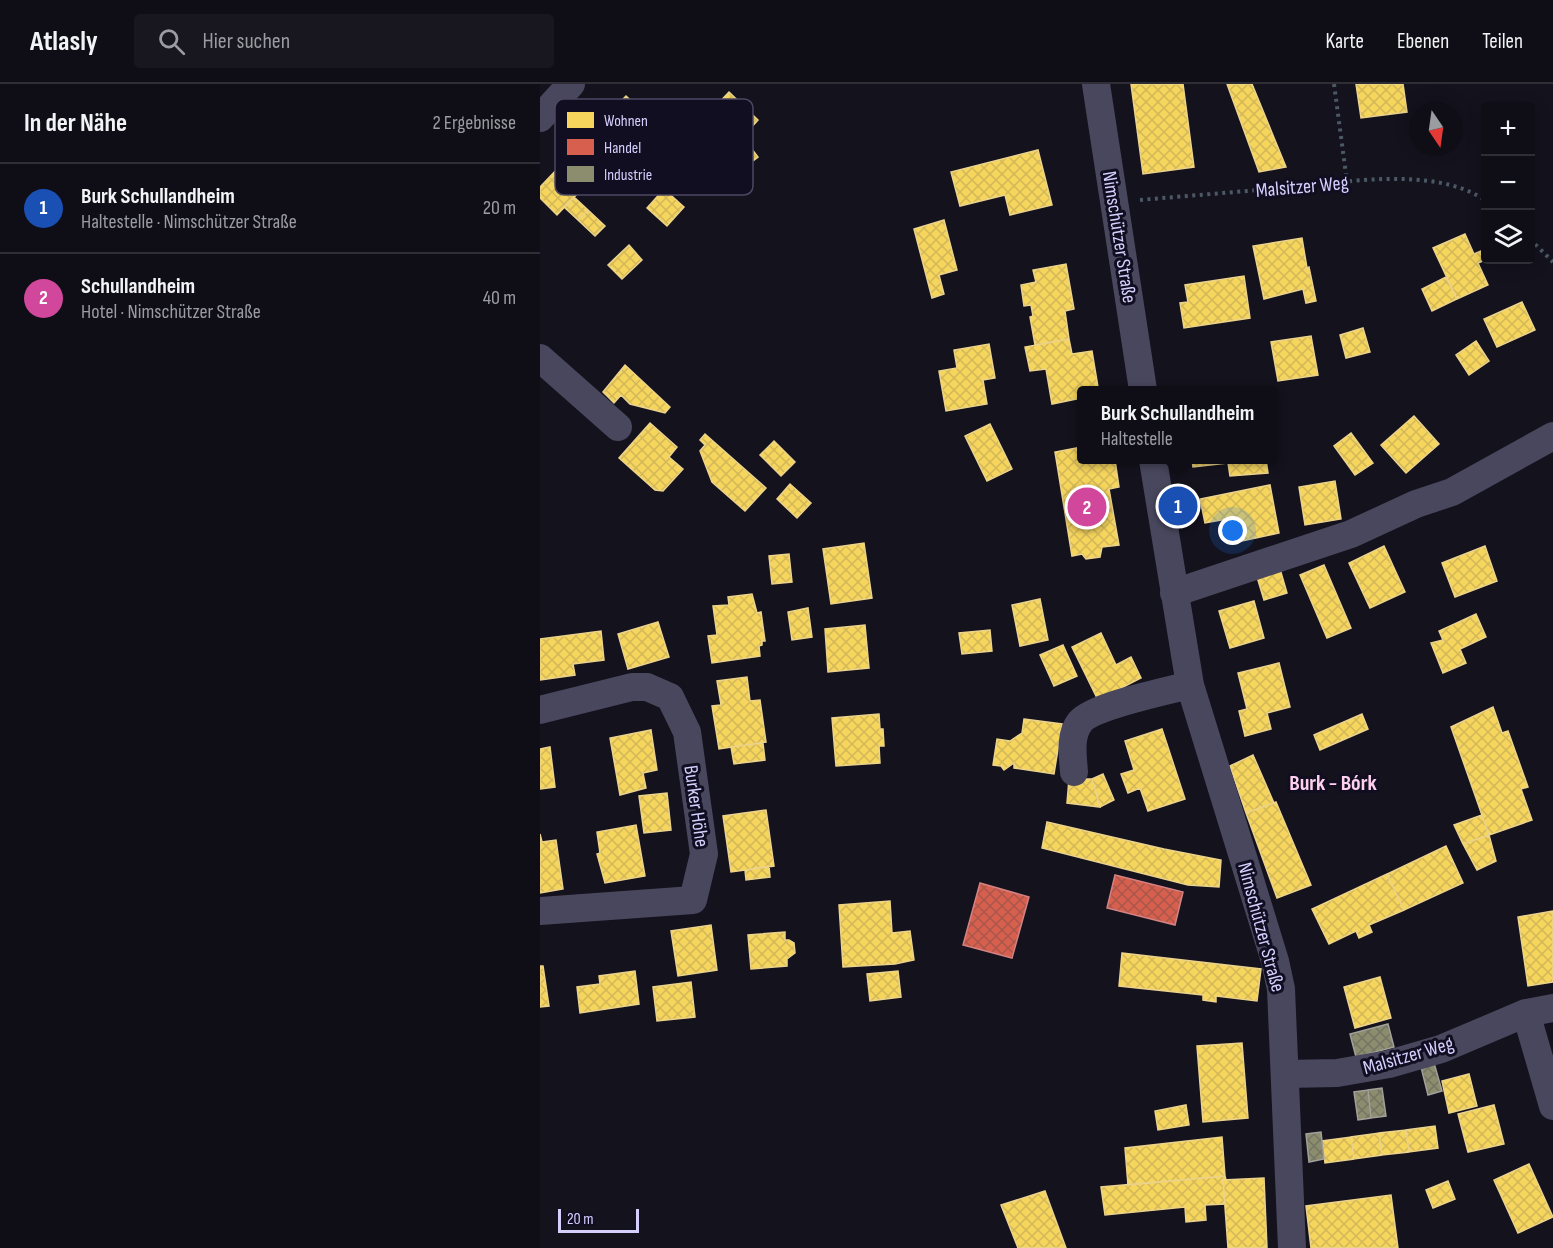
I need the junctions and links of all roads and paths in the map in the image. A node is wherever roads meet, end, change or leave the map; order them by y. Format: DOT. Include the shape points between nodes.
graph roads {
  1 [pos="571,84"];
  2 [pos="1096,84"];
  3 [pos="1334,84"];
  4 [pos="557,99"];
  5 [pos="555,102"];
  6 [pos="540,118"];
  7 [pos="1347,182"];
  8 [pos="1481,197"];
  9 [pos="1115,202"];
  10 [pos="1535,244"];
  11 [pos="1553,262"];
  12 [pos="540,358"];
  13 [pos="1142,386"];
  14 [pos="618,427"];
  15 [pos="1553,436"];
  16 [pos="1154,464"];
  17 [pos="1174,593"];
  18 [pos="1190,685"];
  19 [pos="540,711"];
  20 [pos="1074,772"];
  21 [pos="540,911"];
  22 [pos="1540,1010"];
  23 [pos="1285,1074"];
  24 [pos="1553,1106"];
  25 [pos="1293,1248"];
  1 -- 4 [label="street"];
  2 -- 9 [label="street, Nimschützer Straße"];
  3 -- 7 [label="path"];
  5 -- 6 [label="street"];
  7 -- 8 [label="path, Malsitzer Weg" via="1426,181 1448,184"];
  7 -- 9 [label="path, Malsitzer Weg"];
  9 -- 13 [label="street, Nimschützer Straße"];
  10 -- 11 [label="path"];
  12 -- 14 [label="street"];
  15 -- 17 [label="street" via="1452,492 1351,534"];
  16 -- 17 [label="street, Nimschützer Straße"];
  17 -- 18 [label="street, Nimschützer Straße"];
  18 -- 20 [label="street" via="1096,711 1081,721 1072,751"];
  18 -- 23 [label="street, Nimschützer Straße" via="1275,961 1281,989"];
  19 -- 21 [label="street, Burker Höhe" via="632,687 647,687 670,697 687,732 704,854 693,900"];
  22 -- 23 [label="street, Malsitzer Weg" via="1441,1049 1389,1064 1337,1073"];
  22 -- 24 [label="street, Malsitzer Weg"];
  23 -- 25 [label="street, Nimschützer Straße"];
}
